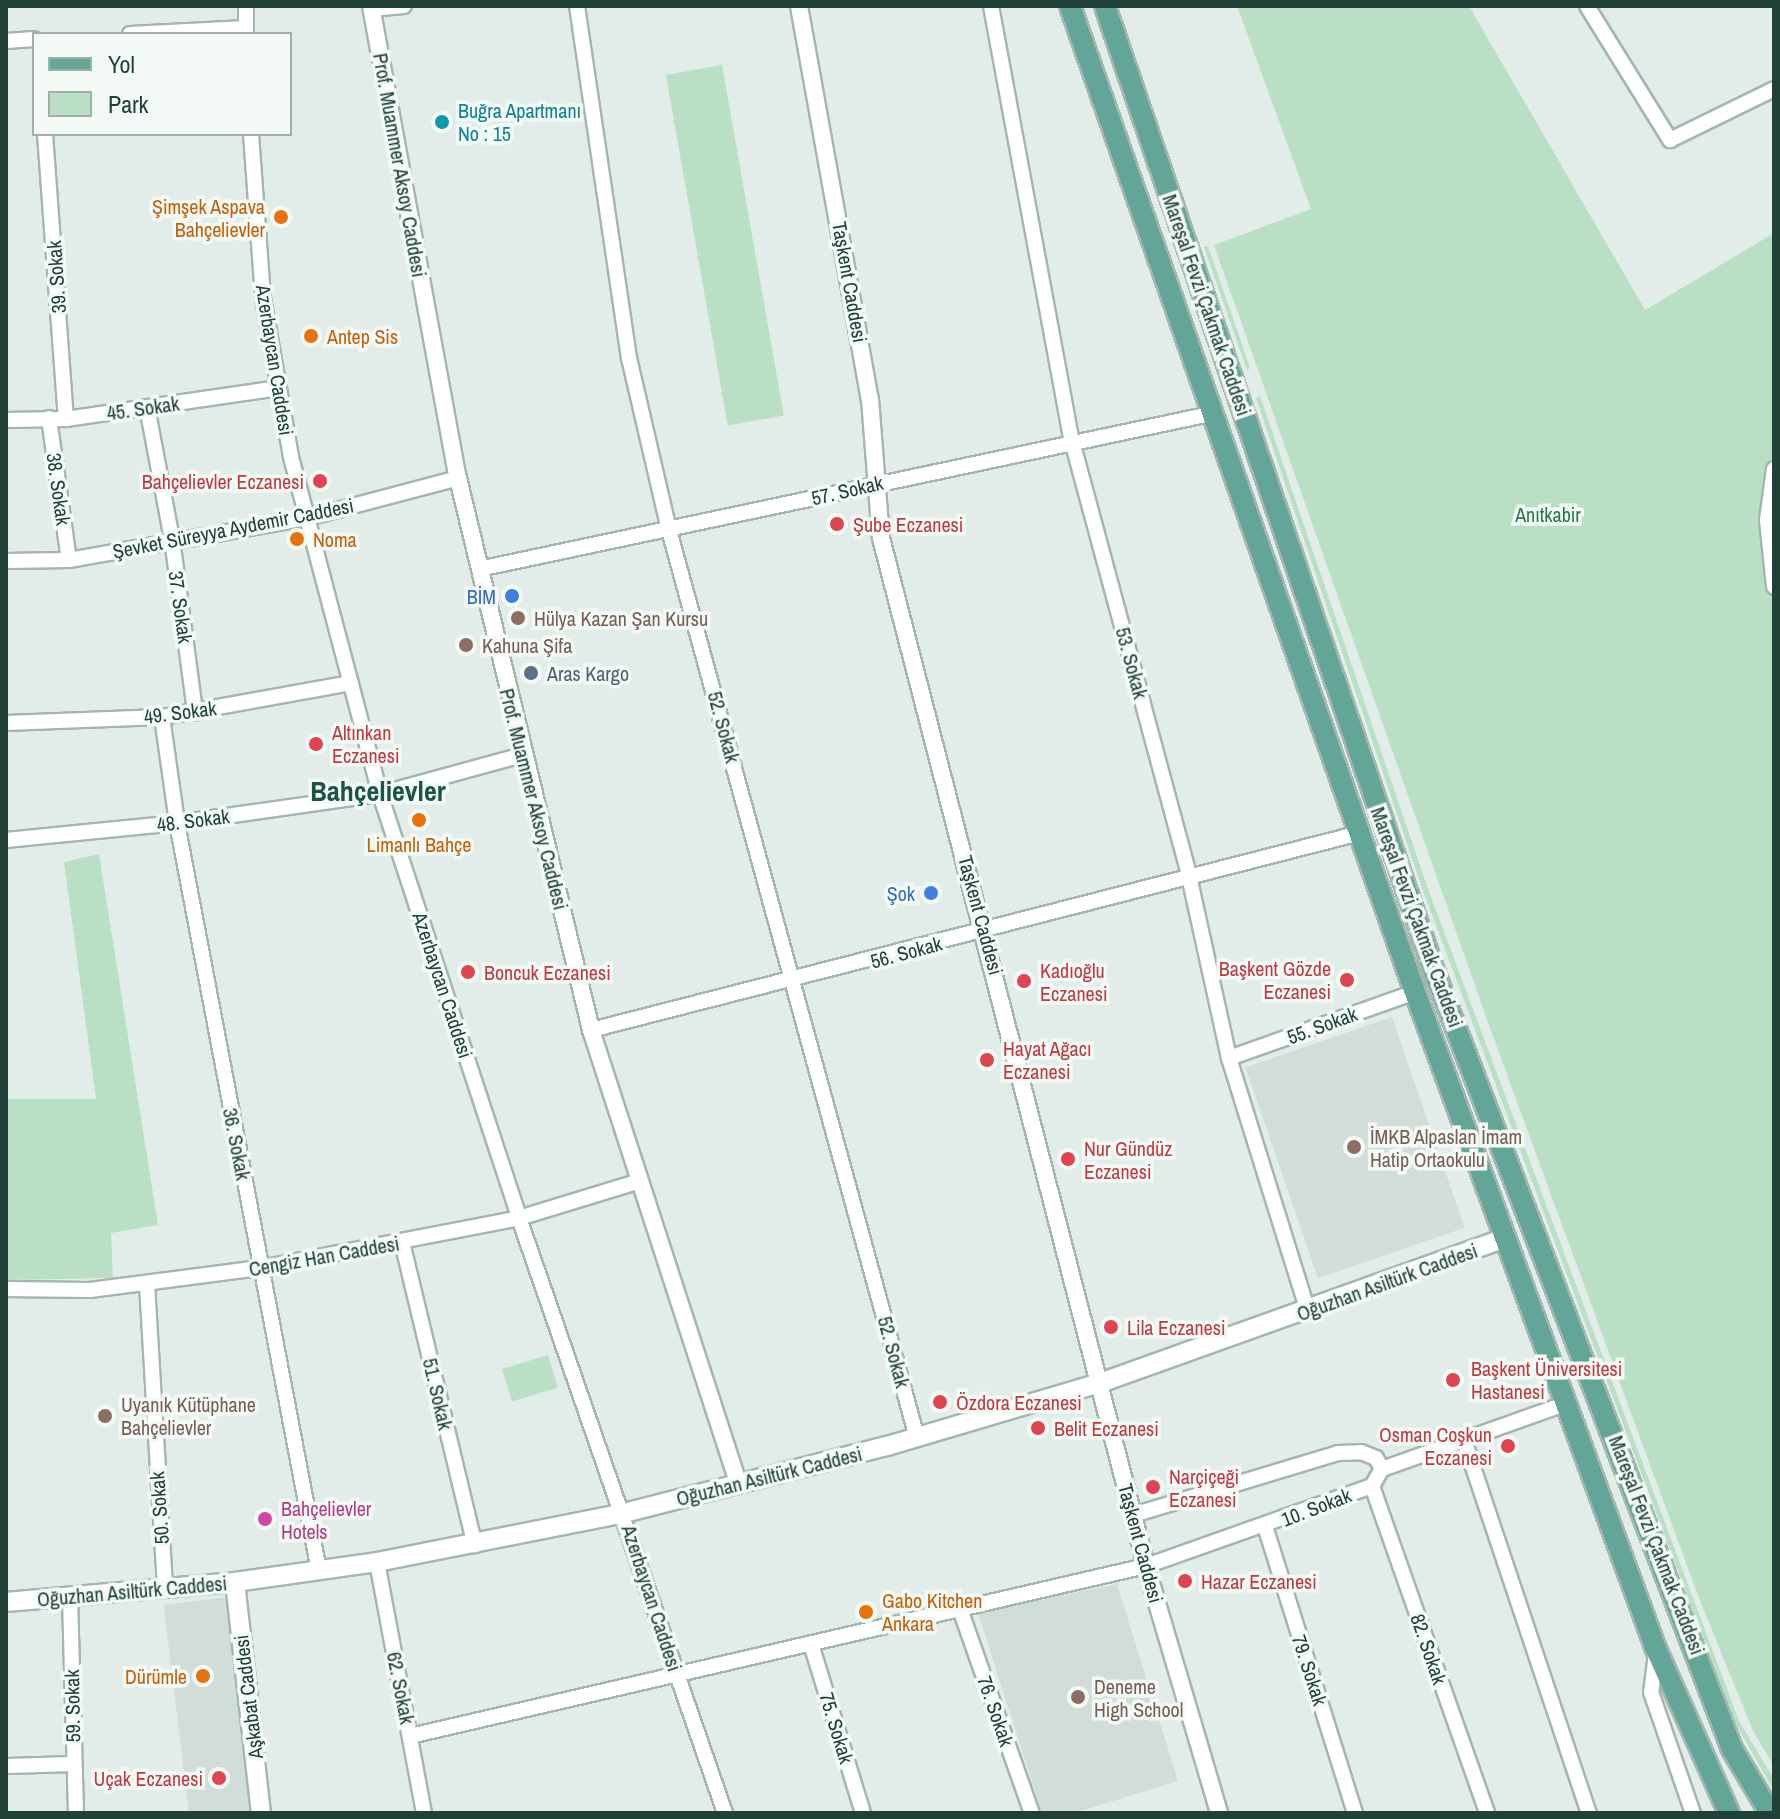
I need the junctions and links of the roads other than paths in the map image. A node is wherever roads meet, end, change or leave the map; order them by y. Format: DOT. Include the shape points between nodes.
graph roads {
  1 [pos="246,6"];
  2 [pos="404,6"];
  3 [pos="577,6"];
  4 [pos="799,6"];
  5 [pos="991,6"];
  6 [pos="1070,6"];
  7 [pos="1105,6"];
  8 [pos="1587,6"];
  9 [pos="371,8"];
  10 [pos="246,31"];
  11 [pos="207,32"];
  12 [pos="32,39"];
  13 [pos="6,41"];
  14 [pos="1774,89"];
  15 [pos="45,136"];
  16 [pos="251,136"];
  17 [pos="279,388"];
  18 [pos="147,407"];
  19 [pos="1215,413"];
  20 [pos="49,418"];
  21 [pos="66,419"];
  22 [pos="6,420"];
  23 [pos="1072,441"];
  24 [pos="1774,469"];
  25 [pos="458,478"];
  26 [pos="874,484"];
  27 [pos="307,518"];
  28 [pos="669,530"];
  29 [pos="172,539"];
  30 [pos="69,560"];
  31 [pos="6,561"];
  32 [pos="479,569"];
  33 [pos="1774,587"];
  34 [pos="351,683"];
  35 [pos="195,712"];
  36 [pos="162,717"];
  37 [pos="6,723"];
  38 [pos="523,755"];
  39 [pos="380,794"];
  40 [pos="177,823"];
  41 [pos="1360,833"];
  42 [pos="6,840"];
  43 [pos="1189,876"];
  44 [pos="986,931"];
  45 [pos="793,981"];
  46 [pos="1415,992"];
  47 [pos="591,1030"];
  48 [pos="1229,1058"];
  49 [pos="637,1182"];
  50 [pos="519,1218"];
  51 [pos="1506,1238"];
  52 [pos="402,1242"];
  53 [pos="260,1268"];
  54 [pos="147,1284"];
  55 [pos="6,1289"];
  56 [pos="1308,1312"];
  57 [pos="1100,1383"];
  58 [pos="1567,1403"];
  59 [pos="917,1438"];
  60 [pos="1465,1443"];
  61 [pos="1382,1469"];
  62 [pos="738,1482"];
  63 [pos="1372,1486"];
  64 [pos="624,1513"];
  65 [pos="1133,1515"];
  66 [pos="1265,1526"];
  67 [pos="475,1545"];
  68 [pos="377,1562"];
  69 [pos="1146,1566"];
  70 [pos="319,1571"];
  71 [pos="235,1582"];
  72 [pos="165,1589"];
  73 [pos="70,1598"];
  74 [pos="6,1602"];
  75 [pos="960,1609"];
  76 [pos="811,1644"];
  77 [pos="1656,1649"];
  78 [pos="676,1675"];
  79 [pos="410,1736"];
  80 [pos="74,1764"];
  81 [pos="6,1766"];
  82 [pos="76,1813"];
  83 [pos="261,1813"];
  84 [pos="424,1813"];
  85 [pos="725,1813"];
  86 [pos="863,1813"];
  87 [pos="1032,1813"];
  88 [pos="1219,1813"];
  89 [pos="1355,1813"];
  90 [pos="1487,1813"];
  91 [pos="1589,1813"];
  92 [pos="1693,1813"];
  93 [pos="1729,1813"];
  94 [pos="1770,1813"];
  1 -- 10 [label="street"];
  2 -- 9 [label="street"];
  3 -- 28 [label="street, 52. Sokak" via="629,358"];
  4 -- 26 [label="street, Taşkent Caddesi" via="870,399"];
  5 -- 23 [label="street, 53. Sokak"];
  6 -- 19 [label="main road, Mareşal Fevzi Çakmak Caddesi"];
  7 -- 94 [label="main road, Mareşal Fevzi Çakmak Caddesi" via="1434,971 1732,1749"];
  8 -- 14 [label="street" via="1670,140"];
  9 -- 25 [label="street, Prof. Muammer Aksoy Caddesi"];
  10 -- 11 [label="street"];
  12 -- 13 [label="street"];
  15 -- 21 [label="street, 39. Sokak"];
  16 -- 17 [label="street, Azerbaycan Caddesi" via="263,298"];
  17 -- 18 [label="street, 45. Sokak"];
  17 -- 27 [label="street, Azerbaycan Caddesi"];
  18 -- 21 [label="street, 45. Sokak"];
  18 -- 29 [label="street, 37. Sokak"];
  19 -- 23 [label="street, 57. Sokak"];
  19 -- 41 [label="main road, Mareşal Fevzi Çakmak Caddesi"];
  20 -- 21 [label="street, 45. Sokak"];
  20 -- 22 [label="street, 45. Sokak"];
  20 -- 30 [label="street, 38. Sokak"];
  23 -- 26 [label="street, 57. Sokak"];
  23 -- 43 [label="street, 53. Sokak"];
  24 -- 33 [label="street" via="1767,520"];
  25 -- 27 [label="street, Şevket Süreyya Aydemir Caddesi"];
  25 -- 32 [label="street, Prof. Muammer Aksoy Caddesi"];
  26 -- 28 [label="street, 57. Sokak"];
  26 -- 44 [label="street, Taşkent Caddesi" via="881,538"];
  27 -- 29 [label="street, Şevket Süreyya Aydemir Caddesi"];
  27 -- 34 [label="street, Azerbaycan Caddesi"];
  28 -- 32 [label="street, 57. Sokak"];
  28 -- 45 [label="street, 52. Sokak"];
  29 -- 30 [label="street, Şevket Süreyya Aydemir Caddesi"];
  29 -- 35 [label="street, 37. Sokak"];
  30 -- 31 [label="street, Şevket Süreyya Aydemir Caddesi"];
  32 -- 38 [label="street, Prof. Muammer Aksoy Caddesi"];
  34 -- 35 [label="street, 49. Sokak"];
  34 -- 39 [label="street, Azerbaycan Caddesi"];
  35 -- 36 [label="street, 49. Sokak"];
  36 -- 37 [label="street, 49. Sokak"];
  36 -- 40 [label="street, 36. Sokak"];
  38 -- 39 [label="street, 48. Sokak"];
  38 -- 47 [label="street, Prof. Muammer Aksoy Caddesi"];
  39 -- 40 [label="street, 48. Sokak"];
  39 -- 50 [label="street, Azerbaycan Caddesi"];
  40 -- 42 [label="street, 48. Sokak"];
  40 -- 53 [label="street, 36. Sokak"];
  41 -- 43 [label="street, 56. Sokak"];
  41 -- 46 [label="main road, Mareşal Fevzi Çakmak Caddesi"];
  43 -- 44 [label="street, 56. Sokak"];
  43 -- 48 [label="street, 53. Sokak"];
  44 -- 45 [label="street, 56. Sokak"];
  44 -- 57 [label="street, Taşkent Caddesi"];
  45 -- 47 [label="street, 56. Sokak"];
  45 -- 59 [label="street, 52. Sokak"];
  46 -- 48 [label="street, 55. Sokak"];
  46 -- 51 [label="main road, Mareşal Fevzi Çakmak Caddesi"];
  47 -- 49 [label="street, Prof. Muammer Aksoy Caddesi"];
  48 -- 56 [label="street, 53. Sokak"];
  49 -- 50 [label="street, Cengiz Han Caddesi"];
  49 -- 62 [label="street, Prof. Muammer Aksoy Caddesi"];
  50 -- 52 [label="street, Cengiz Han Caddesi"];
  50 -- 64 [label="street, Azerbaycan Caddesi"];
  51 -- 56 [label="main road, Oğuzhan Asiltürk Caddesi"];
  51 -- 58 [label="main road, Mareşal Fevzi Çakmak Caddesi"];
  52 -- 53 [label="street, Cengiz Han Caddesi"];
  52 -- 67 [label="street, 51. Sokak"];
  53 -- 54 [label="street, Cengiz Han Caddesi"];
  53 -- 70 [label="street, 36. Sokak"];
  54 -- 55 [label="street, Cengiz Han Caddesi"];
  54 -- 72 [label="street, 50. Sokak"];
  56 -- 57 [label="main road, Oğuzhan Asiltürk Caddesi"];
  57 -- 59 [label="main road, Oğuzhan Asiltürk Caddesi"];
  57 -- 65 [label="street, Taşkent Caddesi"];
  58 -- 60 [label="street"];
  58 -- 77 [label="main road, Mareşal Fevzi Çakmak Caddesi"];
  59 -- 62 [label="main road, Oğuzhan Asiltürk Caddesi"];
  60 -- 61 [label="street"];
  60 -- 91 [label="street"];
  61 -- 63 [label="street, 10. Sokak"];
  61 -- 65 [label="street" via="1376,1458 1361,1452 1338,1453"];
  62 -- 64 [label="main road, Oğuzhan Asiltürk Caddesi"];
  63 -- 66 [label="street, 10. Sokak"];
  63 -- 90 [label="street, 82. Sokak"];
  64 -- 67 [label="main road, Oğuzhan Asiltürk Caddesi"];
  64 -- 78 [label="street, Azerbaycan Caddesi"];
  65 -- 69 [label="street, Taşkent Caddesi"];
  66 -- 69 [label="street, 10. Sokak"];
  66 -- 89 [label="street, 79. Sokak"];
  67 -- 68 [label="main road, Oğuzhan Asiltürk Caddesi"];
  68 -- 70 [label="main road, Oğuzhan Asiltürk Caddesi"];
  68 -- 79 [label="street, 62. Sokak"];
  69 -- 75 [label="street, 10. Sokak"];
  69 -- 88 [label="street, Taşkent Caddesi"];
  70 -- 71 [label="main road, Oğuzhan Asiltürk Caddesi"];
  71 -- 72 [label="main road, Oğuzhan Asiltürk Caddesi"];
  71 -- 83 [label="main road, Aşkabat Caddesi"];
  72 -- 73 [label="main road, Oğuzhan Asiltürk Caddesi"];
  73 -- 74 [label="main road, Oğuzhan Asiltürk Caddesi"];
  73 -- 80 [label="street, 59. Sokak"];
  75 -- 76 [label="street, 10. Sokak"];
  75 -- 87 [label="street, 76. Sokak"];
  76 -- 78 [label="street, 10. Sokak"];
  76 -- 86 [label="street, 75. Sokak"];
  77 -- 92 [label="street" via="1651,1692"];
  77 -- 93 [label="main road, Mareşal Fevzi Çakmak Caddesi"];
  78 -- 79 [label="street, 10. Sokak"];
  78 -- 85 [label="street, Azerbaycan Caddesi"];
  79 -- 84 [label="street, 62. Sokak"];
  80 -- 81 [label="street"];
  80 -- 82 [label="street, 59. Sokak"];
}
